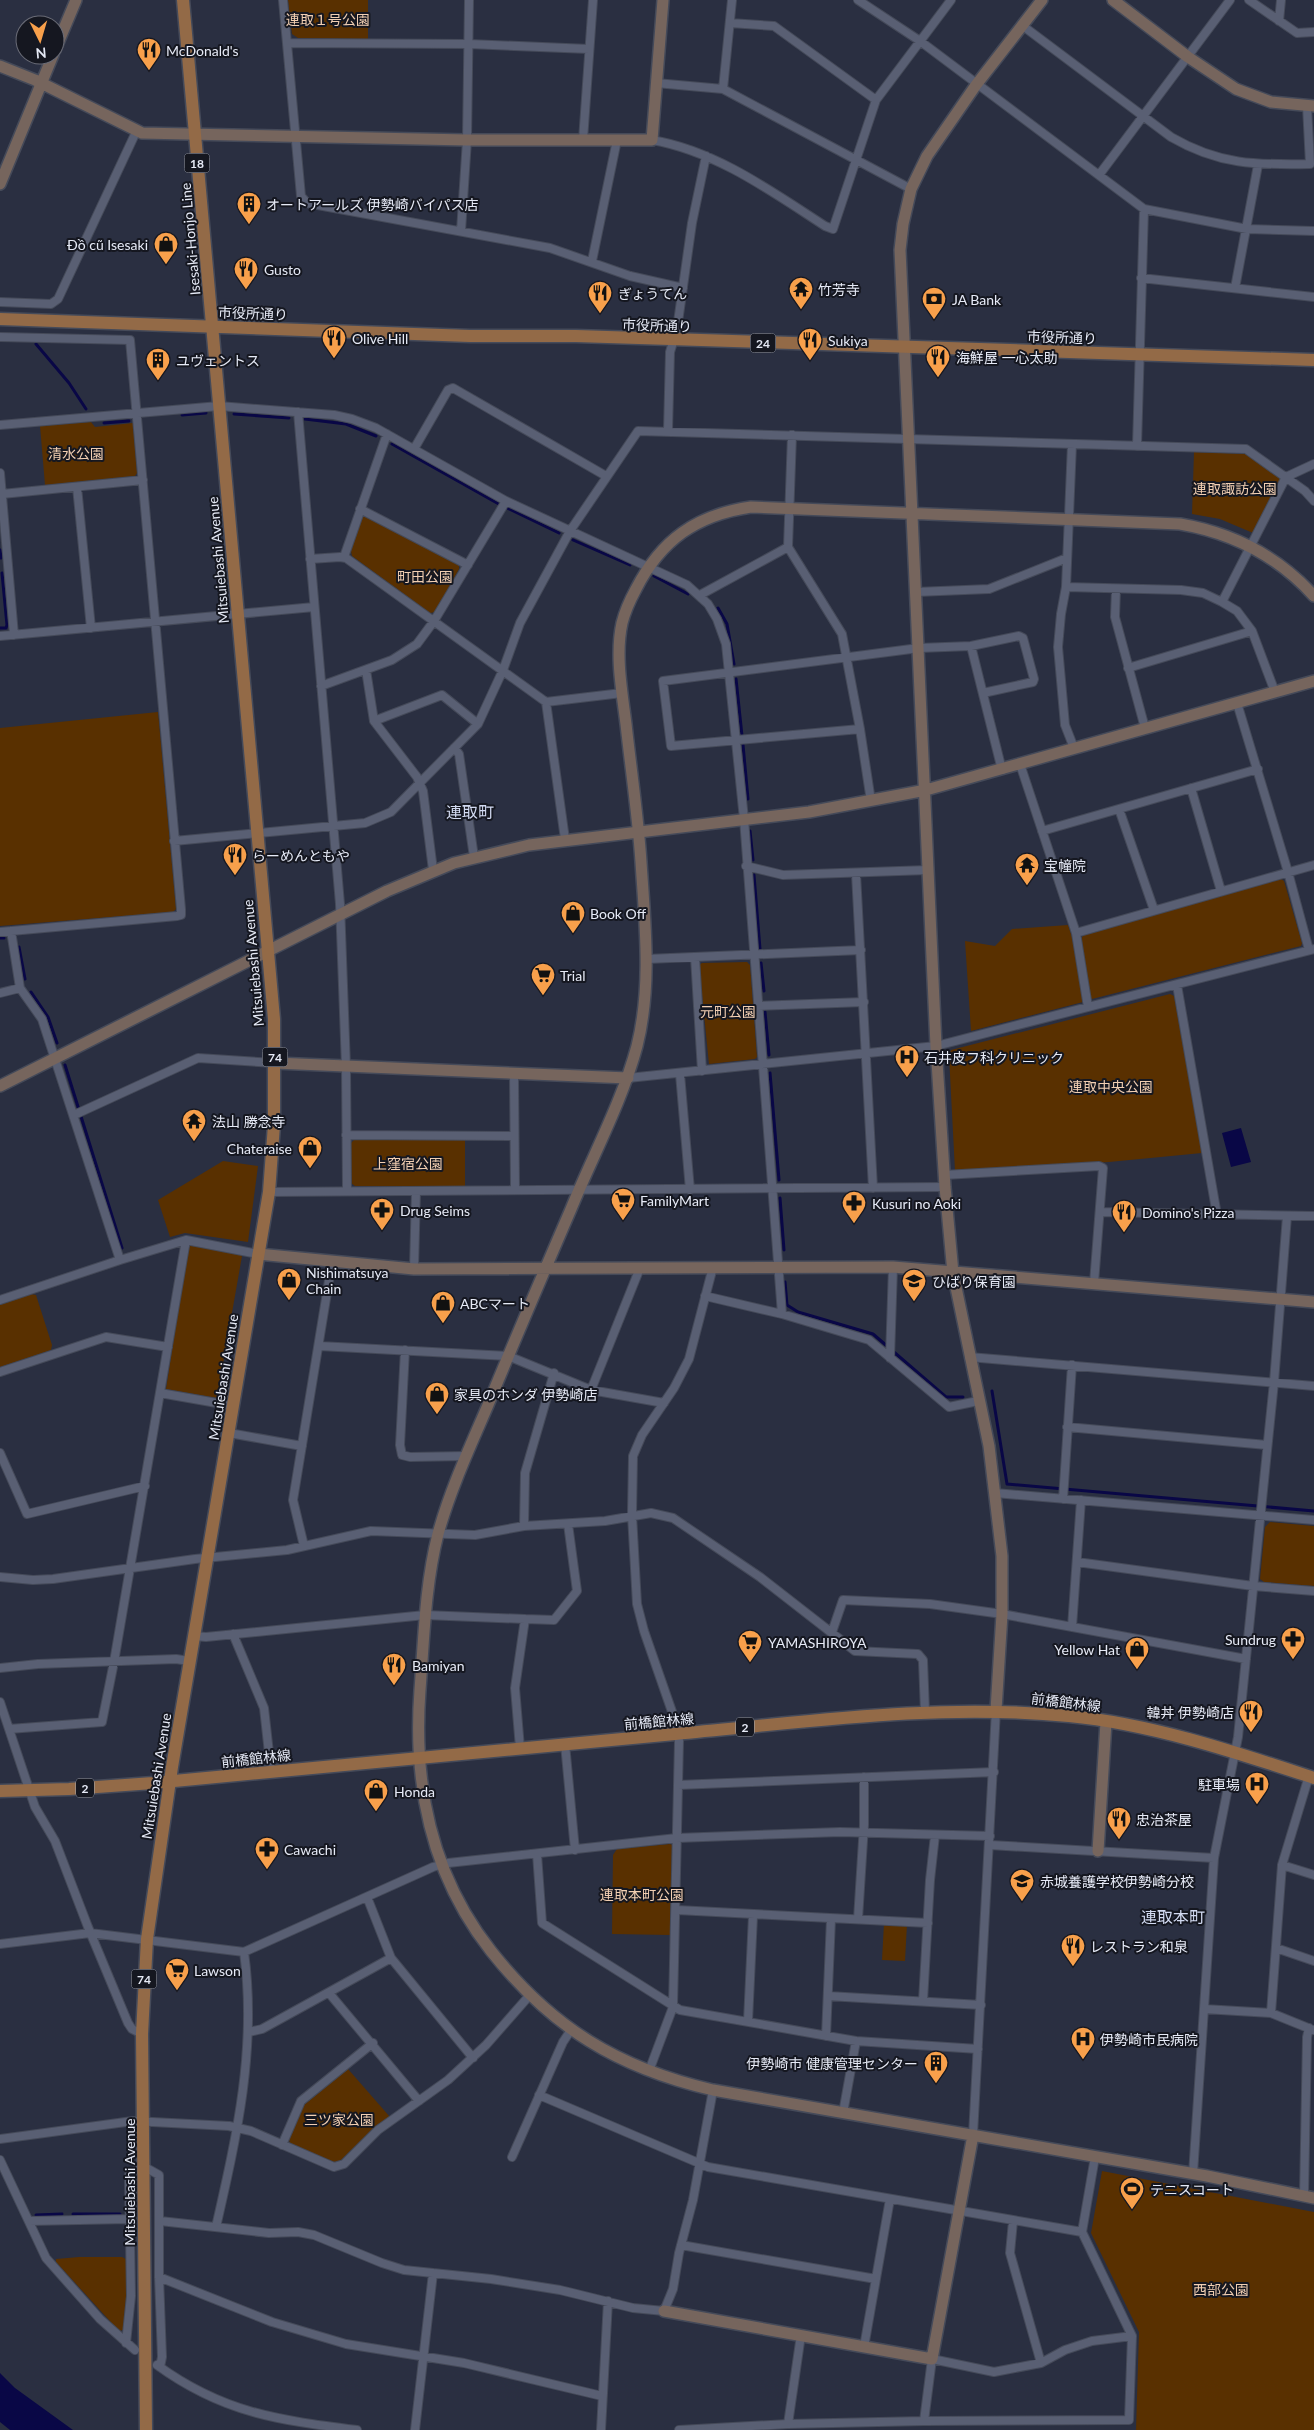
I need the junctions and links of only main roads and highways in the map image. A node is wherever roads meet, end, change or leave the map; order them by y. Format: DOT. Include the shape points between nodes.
graph roads {
  1 [pos="183,0"];
  2 [pos="0,319"];
  3 [pos="213,326"];
  4 [pos="1314,360"];
  5 [pos="1312,1777"];
  6 [pos="170,1781"];
  7 [pos="0,1791"];
  8 [pos="146,2430"];
  1 -- 3 [label="main road, Isesaki-Honjo Line / 18"];
  2 -- 3 [label="main road, 市役所通り"];
  3 -- 4 [label="main road, 市役所通り / 24"];
  3 -- 6 [label="main road, Mitsuiebashi Avenue / 74" via="268,950 275,1063 274,1125 269,1192"];
  5 -- 6 [label="main road, 前橋館林線 / 2" via="1151,1730 1073,1716 996,1710 925,1712"];
  6 -- 7 [label="main road, 前橋館林線 / 2"];
  6 -- 8 [label="main road, Mitsuiebashi Avenue / 74" via="147,1939 142,2034"];
}
